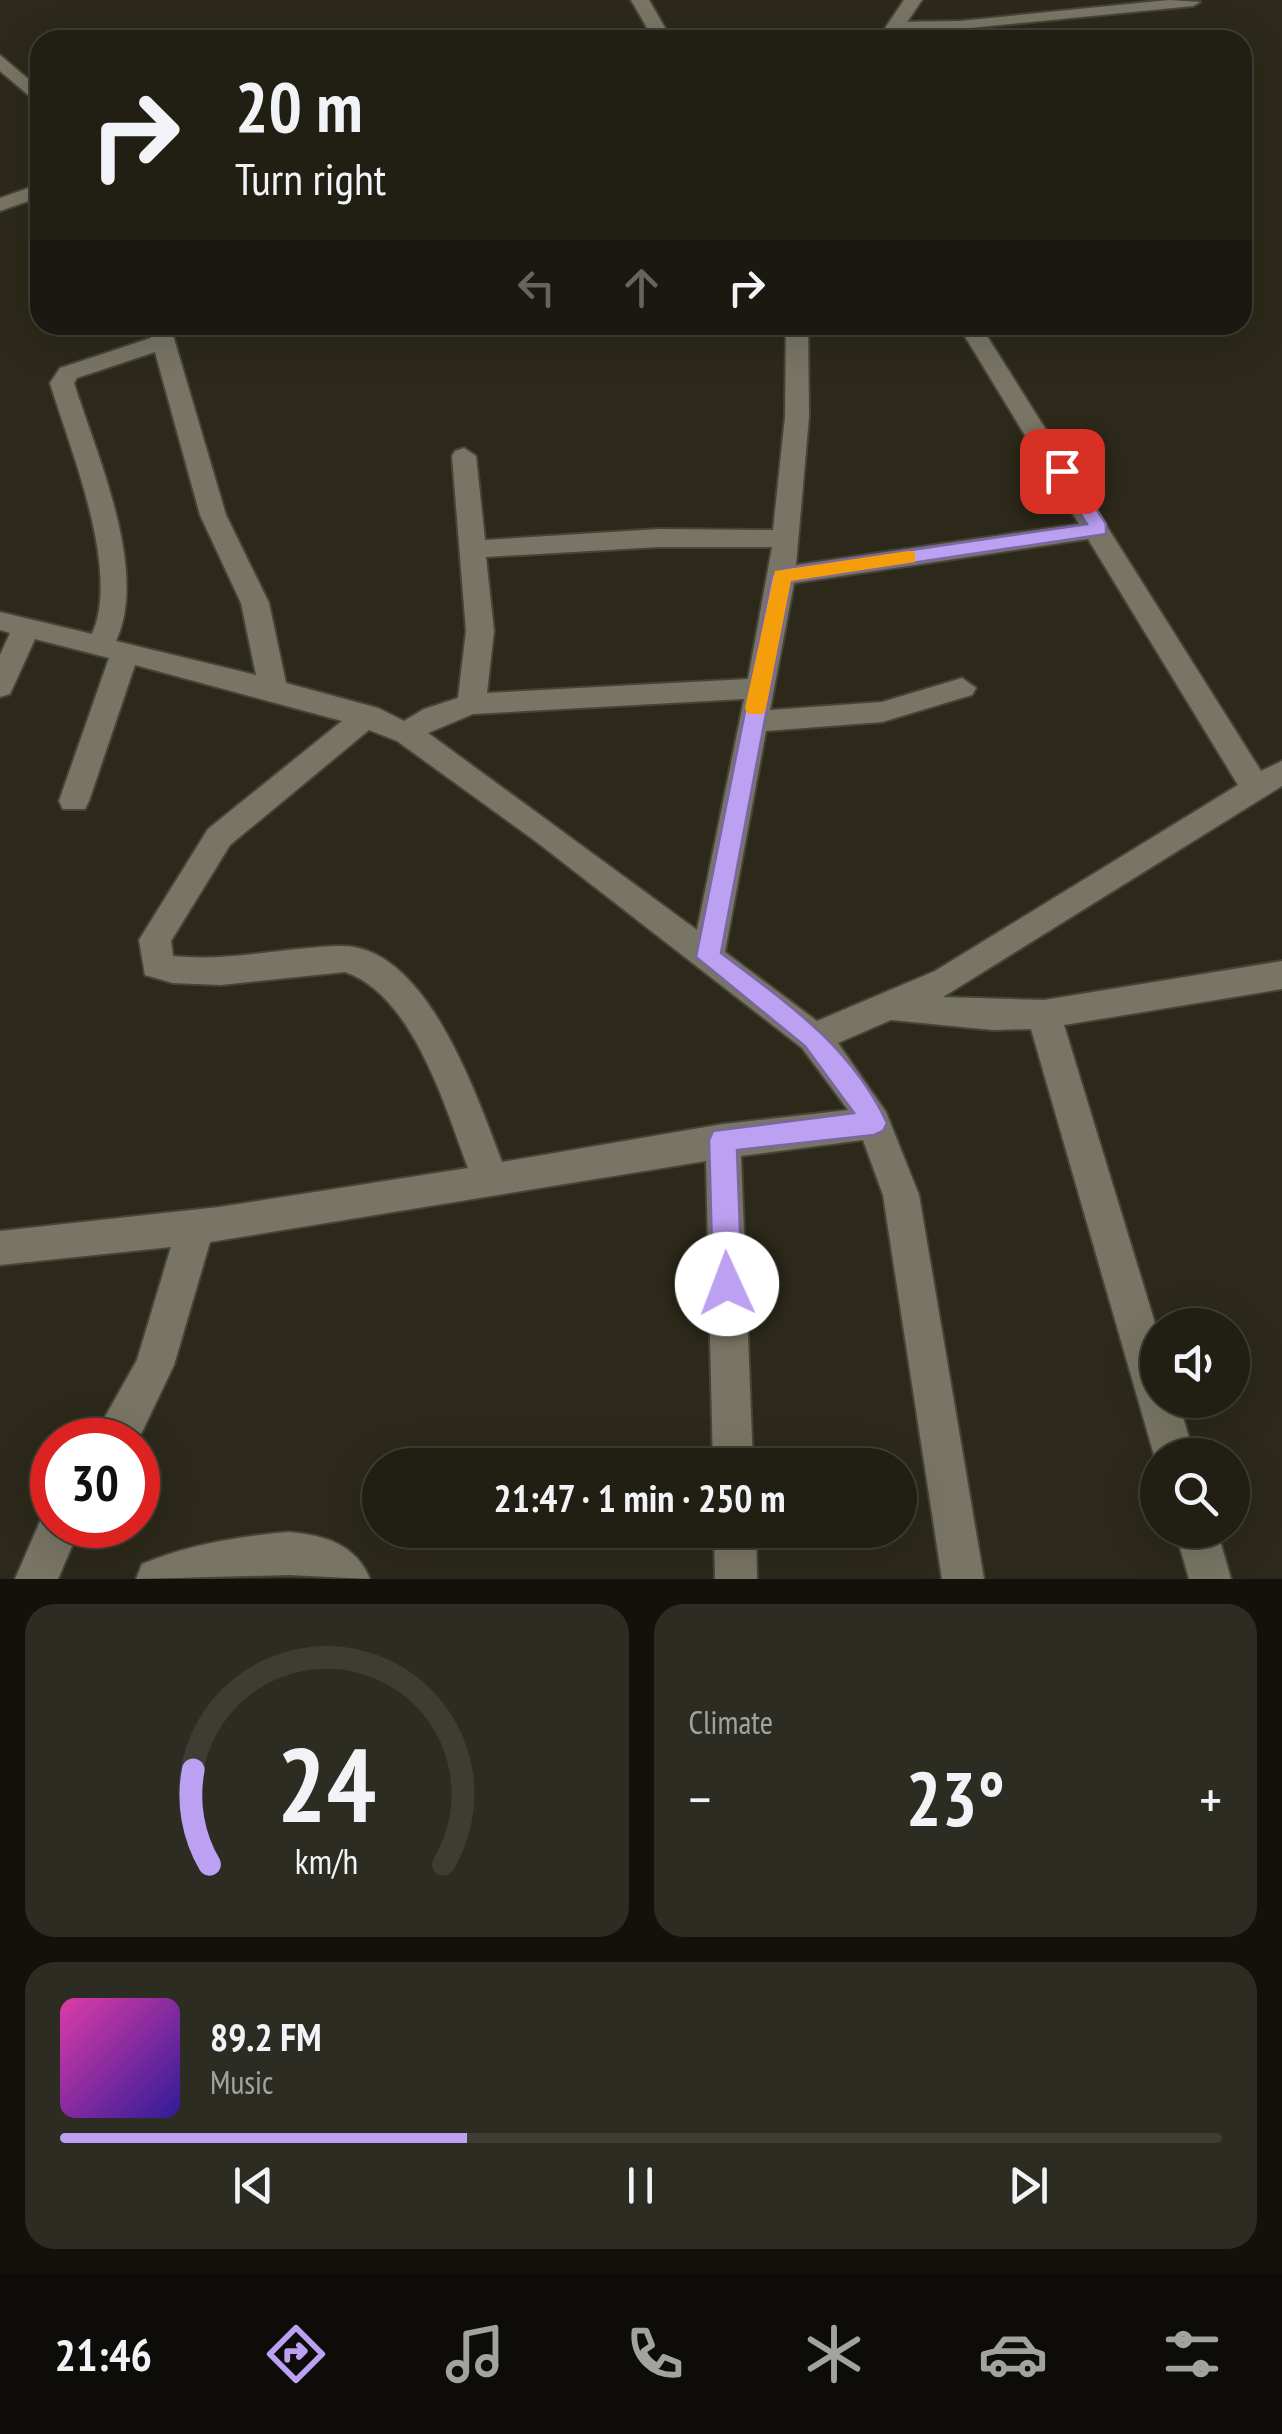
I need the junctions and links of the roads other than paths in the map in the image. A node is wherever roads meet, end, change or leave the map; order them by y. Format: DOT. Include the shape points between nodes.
graph roads {
  1 [pos="640,0"];
  2 [pos="912,0"];
  3 [pos="1193,2"];
  4 [pos="657,30"];
  5 [pos="892,30"];
  6 [pos="916,30"];
  7 [pos="0,61"];
  8 [pos="30,90"];
  9 [pos="30,194"];
  10 [pos="0,205"];
  11 [pos="156,335"];
  12 [pos="162,335"];
  13 [pos="796,335"];
  14 [pos="975,335"];
  15 [pos="464,456"];
  16 [pos="1100,529"];
  17 [pos="785,540"];
  18 [pos="472,548"];
  19 [pos="782,576"];
  20 [pos="13,624"];
  21 [pos="112,650"];
  22 [pos="0,687"];
  23 [pos="760,688"];
  24 [pos="962,688"];
  25 [pos="273,690"];
  26 [pos="472,704"];
  27 [pos="368,715"];
  28 [pos="752,722"];
  29 [pos="407,733"];
  30 [pos="1269,780"];
  31 [pos="74,801"];
  32 [pos="708,957"];
  33 [pos="1282,975"];
  34 [pos="894,1007"];
  35 [pos="1044,1014"];
  36 [pos="814,1038"];
  37 [pos="874,1123"];
  38 [pos="723,1140"];
  39 [pos="492,1182"];
  40 [pos="196,1226"];
  41 [pos="0,1248"];
  42 [pos="125,1418"];
  43 [pos="1169,1438"];
  44 [pos="732,1448"];
  45 [pos="50,1548"];
  46 [pos="735,1548"];
  47 [pos="1201,1548"];
  48 [pos="36,1579"];
  49 [pos="158,1579"];
  50 [pos="349,1579"];
  51 [pos="736,1579"];
  52 [pos="963,1579"];
  53 [pos="1210,1579"];
  1 -- 4 [label="street"];
  2 -- 5 [label="street"];
  3 -- 6 [label="lane"];
  7 -- 8 [label="street"];
  9 -- 10 [label="street"];
  11 -- 21 [label="street" via="68,373 62,383 113,584"];
  12 -- 25 [label="street" via="213,515 255,604"];
  13 -- 17 [label="street" via="797,417"];
  14 -- 16 [label="street"];
  15 -- 18 [label="street"];
  16 -- 19 [label="street"];
  16 -- 30 [label="street"];
  17 -- 18 [label="street" via="659,538"];
  17 -- 19 [label="street"];
  18 -- 26 [label="street" via="480,631"];
  19 -- 23 [label="street"];
  20 -- 21 [label="street"];
  20 -- 22 [label="street"];
  21 -- 25 [label="street"];
  21 -- 31 [label="street"];
  23 -- 26 [label="street"];
  23 -- 28 [label="street"];
  24 -- 28 [label="street" via="882,712"];
  25 -- 27 [label="street"];
  26 -- 29 [label="street"];
  27 -- 29 [label="street"];
  27 -- 39 [label="street" via="220,837 155,940 157,965 196,972 364,960 425,1028"];
  28 -- 32 [label="street"];
  29 -- 32 [label="street"];
  30 -- 34 [label="street" via="1001,950"];
  32 -- 36 [label="street"];
  33 -- 35 [label="street"];
  34 -- 35 [label="street"];
  34 -- 36 [label="street"];
  35 -- 43 [label="street"];
  36 -- 37 [label="street"];
  37 -- 38 [label="street"];
  37 -- 52 [label="street" via="901,1196"];
  38 -- 39 [label="street"];
  38 -- 44 [label="street"];
  39 -- 40 [label="street"];
  40 -- 41 [label="street"];
  40 -- 42 [label="street" via="155,1365"];
  45 -- 48 [label="street"];
  46 -- 51 [label="street"];
  47 -- 53 [label="street"];
  49 -- 50 [label="street" via="284,1552 336,1562"];
}
